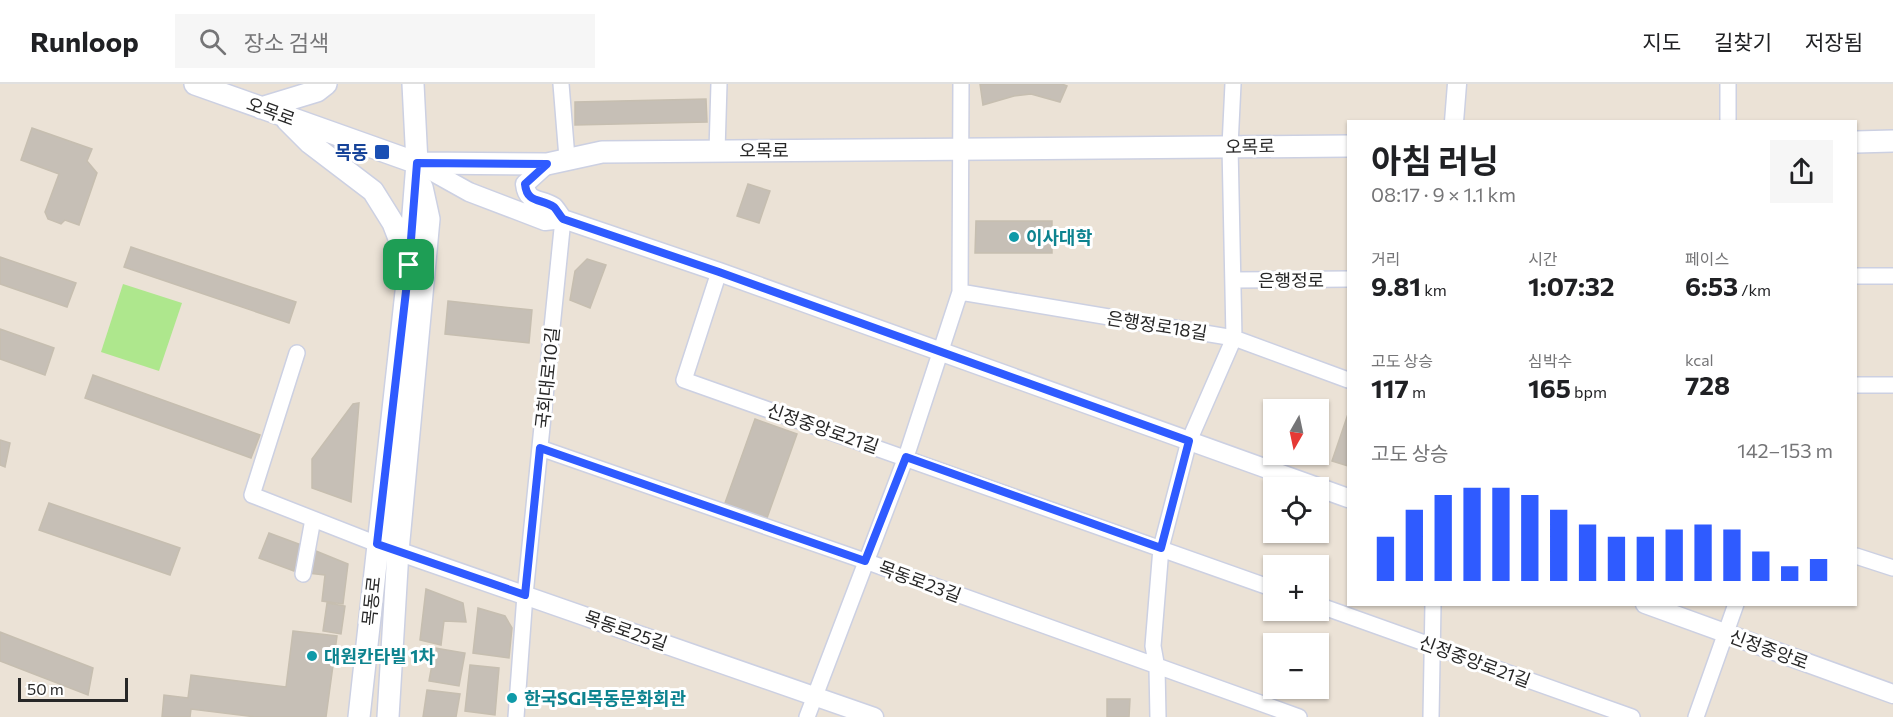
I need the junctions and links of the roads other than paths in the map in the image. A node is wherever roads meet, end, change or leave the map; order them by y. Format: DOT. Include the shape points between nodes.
graph roads {
  1 [pos="195,84"];
  2 [pos="326,84"];
  3 [pos="413,84"];
  4 [pos="561,84"];
  5 [pos="719,84"];
  6 [pos="961,84"];
  7 [pos="1233,84"];
  8 [pos="1456,84"];
  9 [pos="1728,84"];
  10 [pos="261,108"];
  11 [pos="283,115"];
  12 [pos="1454,120"];
  13 [pos="1728,120"];
  14 [pos="1893,141"];
  15 [pos="1857,142"];
  16 [pos="1230,146"];
  17 [pos="1347,146"];
  18 [pos="958,149"];
  19 [pos="717,151"];
  20 [pos="557,161"];
  21 [pos="417,163"];
  22 [pos="563,219"];
  23 [pos="409,265"];
  24 [pos="719,272"];
  25 [pos="1857,276"];
  26 [pos="1893,276"];
  27 [pos="1347,279"];
  28 [pos="1233,280"];
  29 [pos="960,292"];
  30 [pos="1234,338"];
  31 [pos="939,351"];
  32 [pos="297,353"];
  33 [pos="1347,380"];
  34 [pos="1893,385"];
  35 [pos="1857,386"];
  36 [pos="1189,441"];
  37 [pos="540,448"];
  38 [pos="906,457"];
  39 [pos="1347,498"];
  40 [pos="313,519"];
  41 [pos="377,544"];
  42 [pos="1161,548"];
  43 [pos="398,551"];
  44 [pos="1857,556"];
  45 [pos="865,561"];
  46 [pos="1893,568"];
  47 [pos="303,574"];
  48 [pos="1263,585"];
  49 [pos="525,595"];
  50 [pos="1433,606"];
  51 [pos="1651,606"];
  52 [pos="1735,606"];
  53 [pos="1329,609"];
  54 [pos="1725,633"];
  55 [pos="1432,646"];
  56 [pos="1158,668"];
  57 [pos="1893,694"];
  58 [pos="815,696"];
  59 [pos="359,717"];
  60 [pos="388,717"];
  61 [pos="516,717"];
  62 [pos="807,717"];
  63 [pos="874,717"];
  64 [pos="1158,717"];
  65 [pos="1299,717"];
  66 [pos="1431,717"];
  67 [pos="1632,717"];
  68 [pos="1696,717"];
  1 -- 10 [label="main road, 오목로"];
  2 -- 10 [label="main road" via="317,91"];
  3 -- 21 [label="main road, 목동로"];
  4 -- 20 [label="street"];
  5 -- 19 [label="street"];
  6 -- 18 [label="street"];
  7 -- 16 [label="street"];
  8 -- 12 [label="street"];
  9 -- 13 [label="street"];
  10 -- 11 [label="main road, 오목로"];
  11 -- 21 [label="main road, 오목로"];
  11 -- 23 [label="main road" via="310,142 373,191 393,223"];
  14 -- 15 [label="main road"];
  16 -- 17 [label="main road, 오목로"];
  16 -- 18 [label="main road, 오목로"];
  16 -- 28 [label="street"];
  18 -- 19 [label="main road, 오목로"];
  18 -- 29 [label="street"];
  19 -- 20 [label="main road, 오목로" via="602,152"];
  20 -- 21 [label="main road, 오목로"];
  20 -- 22 [label="street" via="525,184 531,198 553,207"];
  21 -- 22 [label="street" via="468,192 501,205 545,221"];
  21 -- 23 [label="main road, 목동로"];
  21 -- 43 [label="main road, 목동로" via="429,219"];
  22 -- 24 [label="street"];
  22 -- 37 [label="street, 국회대로10길"];
  23 -- 41 [label="main road, 목동로"];
  24 -- 31 [label="street"];
  24 -- 38 [label="street, 신정중앙로21길" via="684,380"];
  25 -- 26 [label="street"];
  27 -- 28 [label="street, 은행정로"];
  28 -- 30 [label="street"];
  29 -- 30 [label="street, 은행정로18길"];
  29 -- 31 [label="street"];
  30 -- 33 [label="street, 은행정로18길"];
  30 -- 36 [label="street"];
  31 -- 36 [label="street"];
  31 -- 38 [label="street"];
  32 -- 40 [label="street" via="252,495"];
  34 -- 35 [label="street"];
  36 -- 39 [label="street"];
  36 -- 42 [label="street"];
  37 -- 45 [label="street, 목동로23길"];
  37 -- 49 [label="street, 국회대로10길"];
  38 -- 42 [label="street, 신정중앙로21길"];
  38 -- 45 [label="street"];
  40 -- 41 [label="street"];
  40 -- 47 [label="street"];
  41 -- 43 [label="street, 목동로25길"];
  41 -- 59 [label="main road, 목동로"];
  42 -- 48 [label="street, 신정중앙로21길"];
  42 -- 56 [label="street" via="1153,646"];
  43 -- 49 [label="street, 목동로25길"];
  43 -- 60 [label="main road, 목동로"];
  44 -- 46 [label="street"];
  45 -- 56 [label="street, 목동로23길"];
  45 -- 58 [label="street"];
  49 -- 58 [label="street, 목동로25길"];
  49 -- 61 [label="street, 국회대로10길"];
  50 -- 55 [label="street"];
  51 -- 54 [label="street, 신정중앙로"];
  52 -- 54 [label="street"];
  53 -- 55 [label="street, 신정중앙로21길"];
  54 -- 57 [label="street, 신정중앙로"];
  54 -- 68 [label="street"];
  55 -- 66 [label="street"];
  55 -- 67 [label="street, 신정중앙로21길"];
  56 -- 64 [label="street"];
  56 -- 65 [label="street, 목동로23길"];
  58 -- 62 [label="street"];
  58 -- 63 [label="street, 목동로25길"];
}
